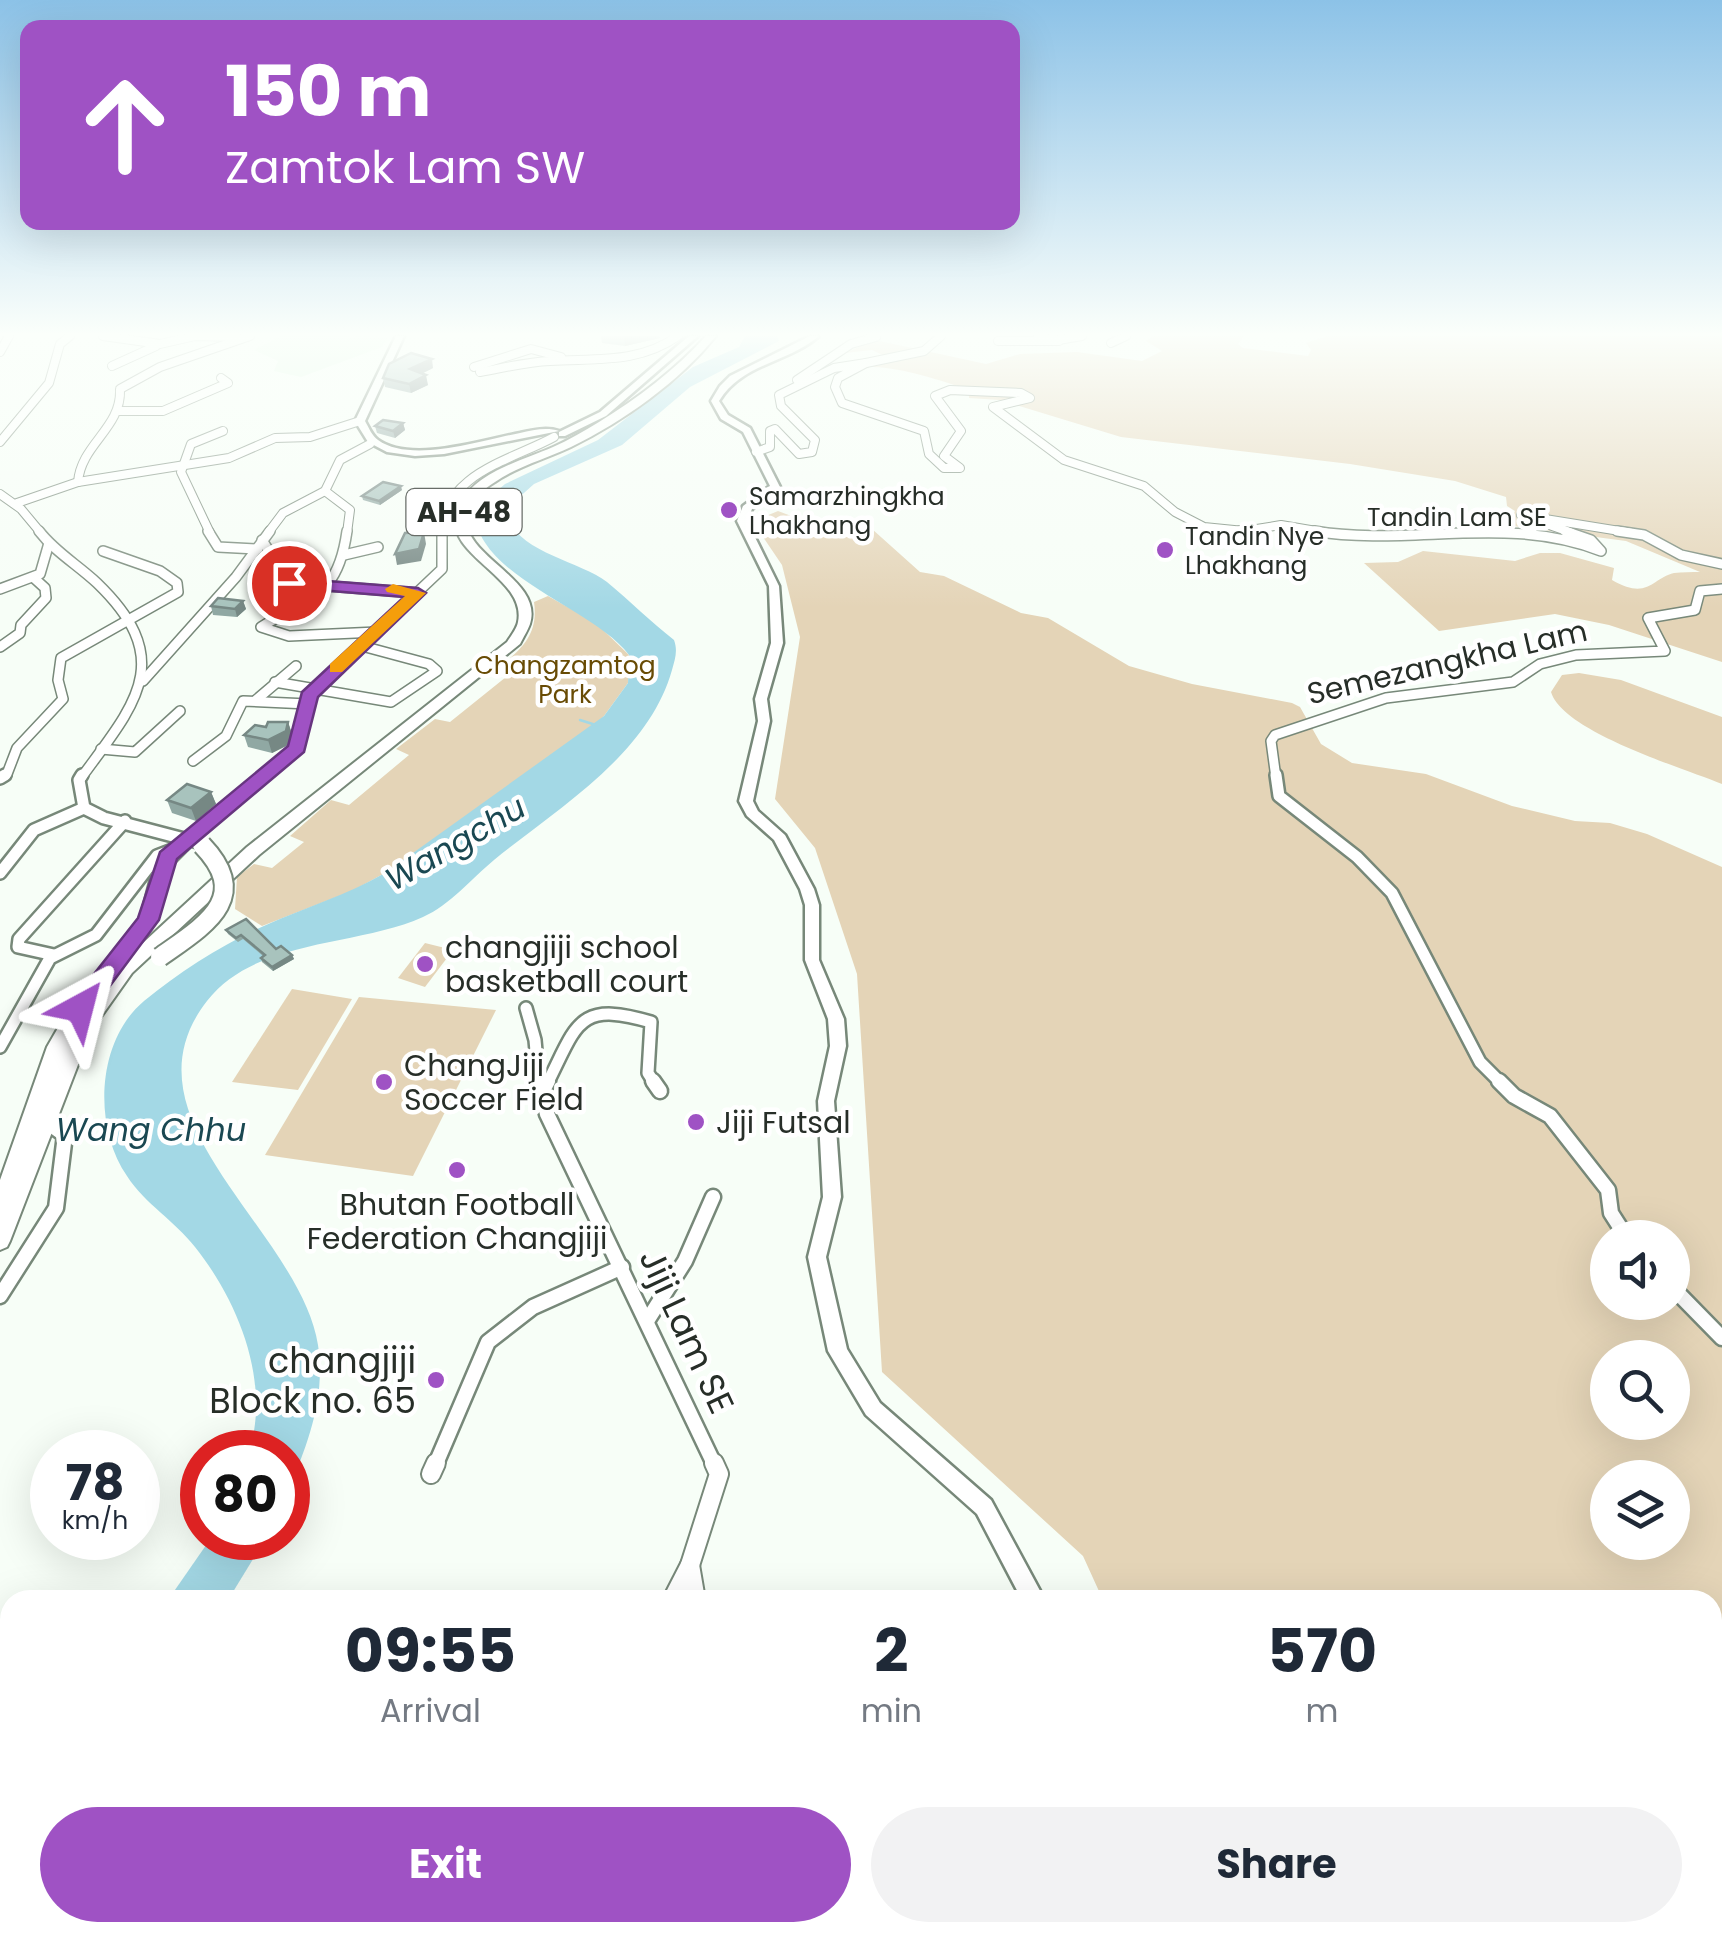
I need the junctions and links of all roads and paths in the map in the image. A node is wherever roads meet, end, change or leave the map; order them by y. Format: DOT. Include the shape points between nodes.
graph roads {
  1 [pos="107,427"];
  2 [pos="342,427"];
  3 [pos="362,427"];
  4 [pos="579,427"];
  5 [pos="583,427"];
  6 [pos="584,427"];
  7 [pos="742,427"];
  8 [pos="803,427"];
  9 [pos="911,427"];
  10 [pos="957,427"];
  11 [pos="1020,427"];
  12 [pos="223,431"];
  13 [pos="557,437"];
  14 [pos="370,444"];
  15 [pos="756,452"];
  16 [pos="528,460"];
  17 [pos="181,468"];
  18 [pos="78,482"];
  19 [pos="325,492"];
  20 [pos="0,494"];
  21 [pos="17,502"];
  22 [pos="49,543"];
  23 [pos="260,544"];
  24 [pos="378,547"];
  25 [pos="103,551"];
  26 [pos="344,556"];
  27 [pos="1722,564"];
  28 [pos="34,578"];
  29 [pos="332,584"];
  30 [pos="0,589"];
  31 [pos="1722,590"];
  32 [pos="418,593"];
  33 [pos="126,619"];
  34 [pos="377,632"];
  35 [pos="362,646"];
  36 [pos="0,647"];
  37 [pos="296,666"];
  38 [pos="143,681"];
  39 [pos="275,682"];
  40 [pos="314,689"];
  41 [pos="256,700"];
  42 [pos="308,704"];
  43 [pos="180,710"];
  44 [pos="101,750"];
  45 [pos="193,761"];
  46 [pos="0,778"];
  47 [pos="84,808"];
  48 [pos="125,822"];
  49 [pos="188,845"];
  50 [pos="0,873"];
  51 [pos="54,955"];
  52 [pos="104,978"];
  53 [pos="526,1008"];
  54 [pos="83,1029"];
  55 [pos="0,1046"];
  56 [pos="660,1091"];
  57 [pos="540,1096"];
  58 [pos="47,1122"];
  59 [pos="713,1196"];
  60 [pos="0,1204"];
  61 [pos="1616,1220"];
  62 [pos="0,1241"];
  63 [pos="622,1267"];
  64 [pos="0,1296"];
  65 [pos="1690,1306"];
  66 [pos="647,1321"];
  67 [pos="1722,1338"];
  68 [pos="431,1474"];
  69 [pos="690,1565"];
  70 [pos="677,1590"];
  71 [pos="694,1590"];
  72 [pos="1029,1590"];
  1 -- 18 [label="street" via="79,460"];
  2 -- 17 [label="street" via="275,438 239,456"];
  3 -- 14 [label="main road"];
  4 -- 13 [label="main road"];
  5 -- 13 [label="highway, AH-48"];
  6 -- 13 [label="highway, AH-48"];
  7 -- 15 [label="main road"];
  8 -- 15 [label="street" via="816,446 806,455 775,428 770,446"];
  9 -- 10 [label="street, Tandin Lam SE" via="924,431 923,444 937,464 960,468 944,456 961,431"];
  11 -- 27 [label="street, Tandin Lam SE" via="1064,460 1144,486 1204,527 1281,525 1363,539 1533,533 1601,551 1591,540 1521,515 1644,535 1681,555"];
  12 -- 17 [label="street" via="191,444"];
  13 -- 14 [label="main road" via="534,433 411,454 387,454"];
  13 -- 16 [label="highway, AH-48"];
  13 -- 32 [label="street" via="489,468 455,495 441,531 442,569"];
  14 -- 19 [label="street" via="333,463"];
  15 -- 72 [label="main road" via="775,486 742,520 774,586 777,643 746,801 780,838 807,889 812,960 836,1018 838,1046 826,1100 832,1197 817,1257 833,1333 849,1375 873,1409 984,1506"];
  16 -- 52 [label="highway, AH-48" via="476,482 453,515 468,557 515,604 508,634 244,846"];
  16 -- 54 [label="highway, AH-48" via="473,494 464,515 472,544 528,606 513,644 253,851 126,969"];
  17 -- 18 [label="street"];
  17 -- 23 [label="street" via="218,548"];
  18 -- 21 [label="street"];
  19 -- 23 [label="street" via="283,513"];
  19 -- 26 [label="street" via="350,510"];
  20 -- 21 [label="street"];
  21 -- 22 [label="street"];
  22 -- 28 [label="street"];
  22 -- 33 [label="street" via="84,568"];
  23 -- 29 [label="street" via="280,564 284,581"];
  23 -- 38 [label="street"];
  24 -- 26 [label="street"];
  25 -- 33 [label="street" via="163,570 178,587"];
  26 -- 29 [label="street"];
  28 -- 30 [label="street"];
  28 -- 36 [label="street" via="46,598 16,638"];
  29 -- 32 [label="street"];
  29 -- 34 [label="street" via="261,627 289,636"];
  31 -- 61 [label="street, Semezangkha Lam" via="1700,591 1695,610 1648,618 1665,652 1576,655 1540,664 1513,682 1386,698 1306,722 1270,742 1278,796 1343,843 1408,915 1480,1062 1514,1096 1550,1116 1608,1190"];
  32 -- 34 [label="street"];
  33 -- 38 [label="street" via="142,642"];
  33 -- 46 [label="street" via="61,658 63,699"];
  34 -- 35 [label="street"];
  35 -- 40 [label="street"];
  35 -- 40 [label="street" via="437,671 390,702"];
  37 -- 39 [label="street"];
  38 -- 44 [label="street"];
  39 -- 40 [label="street"];
  39 -- 41 [label="street"];
  40 -- 42 [label="street"];
  41 -- 42 [label="street"];
  41 -- 45 [label="street" via="243,701 226,736"];
  42 -- 49 [label="street" via="297,748"];
  43 -- 44 [label="street" via="135,752"];
  44 -- 47 [label="street" via="80,780"];
  47 -- 48 [label="street"];
  47 -- 50 [label="street" via="56,815 22,837"];
  48 -- 49 [label="street"];
  48 -- 51 [label="street" via="20,939 18,948"];
  49 -- 51 [label="street" via="157,856 96,936"];
  49 -- 52 [label="highway" via="162,864 148,920"];
  49 -- 54 [label="highway, bridge" via="224,870 226,895 215,913 112,994"];
  51 -- 55 [label="street"];
  52 -- 60 [label="highway, AH-48" via="55,1058"];
  53 -- 57 [label="street, Jiji Lam SE" via="534,1026"];
  54 -- 58 [label="highway, AH-48"];
  56 -- 57 [label="street" via="648,1072 652,1022 592,1013 570,1030"];
  57 -- 63 [label="street, Jiji Lam SE"];
  58 -- 62 [label="highway, AH-48"];
  58 -- 64 [label="street" via="65,1135 56,1208"];
  59 -- 66 [label="street" via="685,1261"];
  63 -- 66 [label="street, Jiji Lam SE"];
  63 -- 68 [label="street" via="499,1329"];
  65 -- 67 [label="street"];
  66 -- 69 [label="street, Jiji Lam SE" via="718,1474"];
  69 -- 70 [label="street, Jiji Lam SE"];
  69 -- 71 [label="street"];
}
